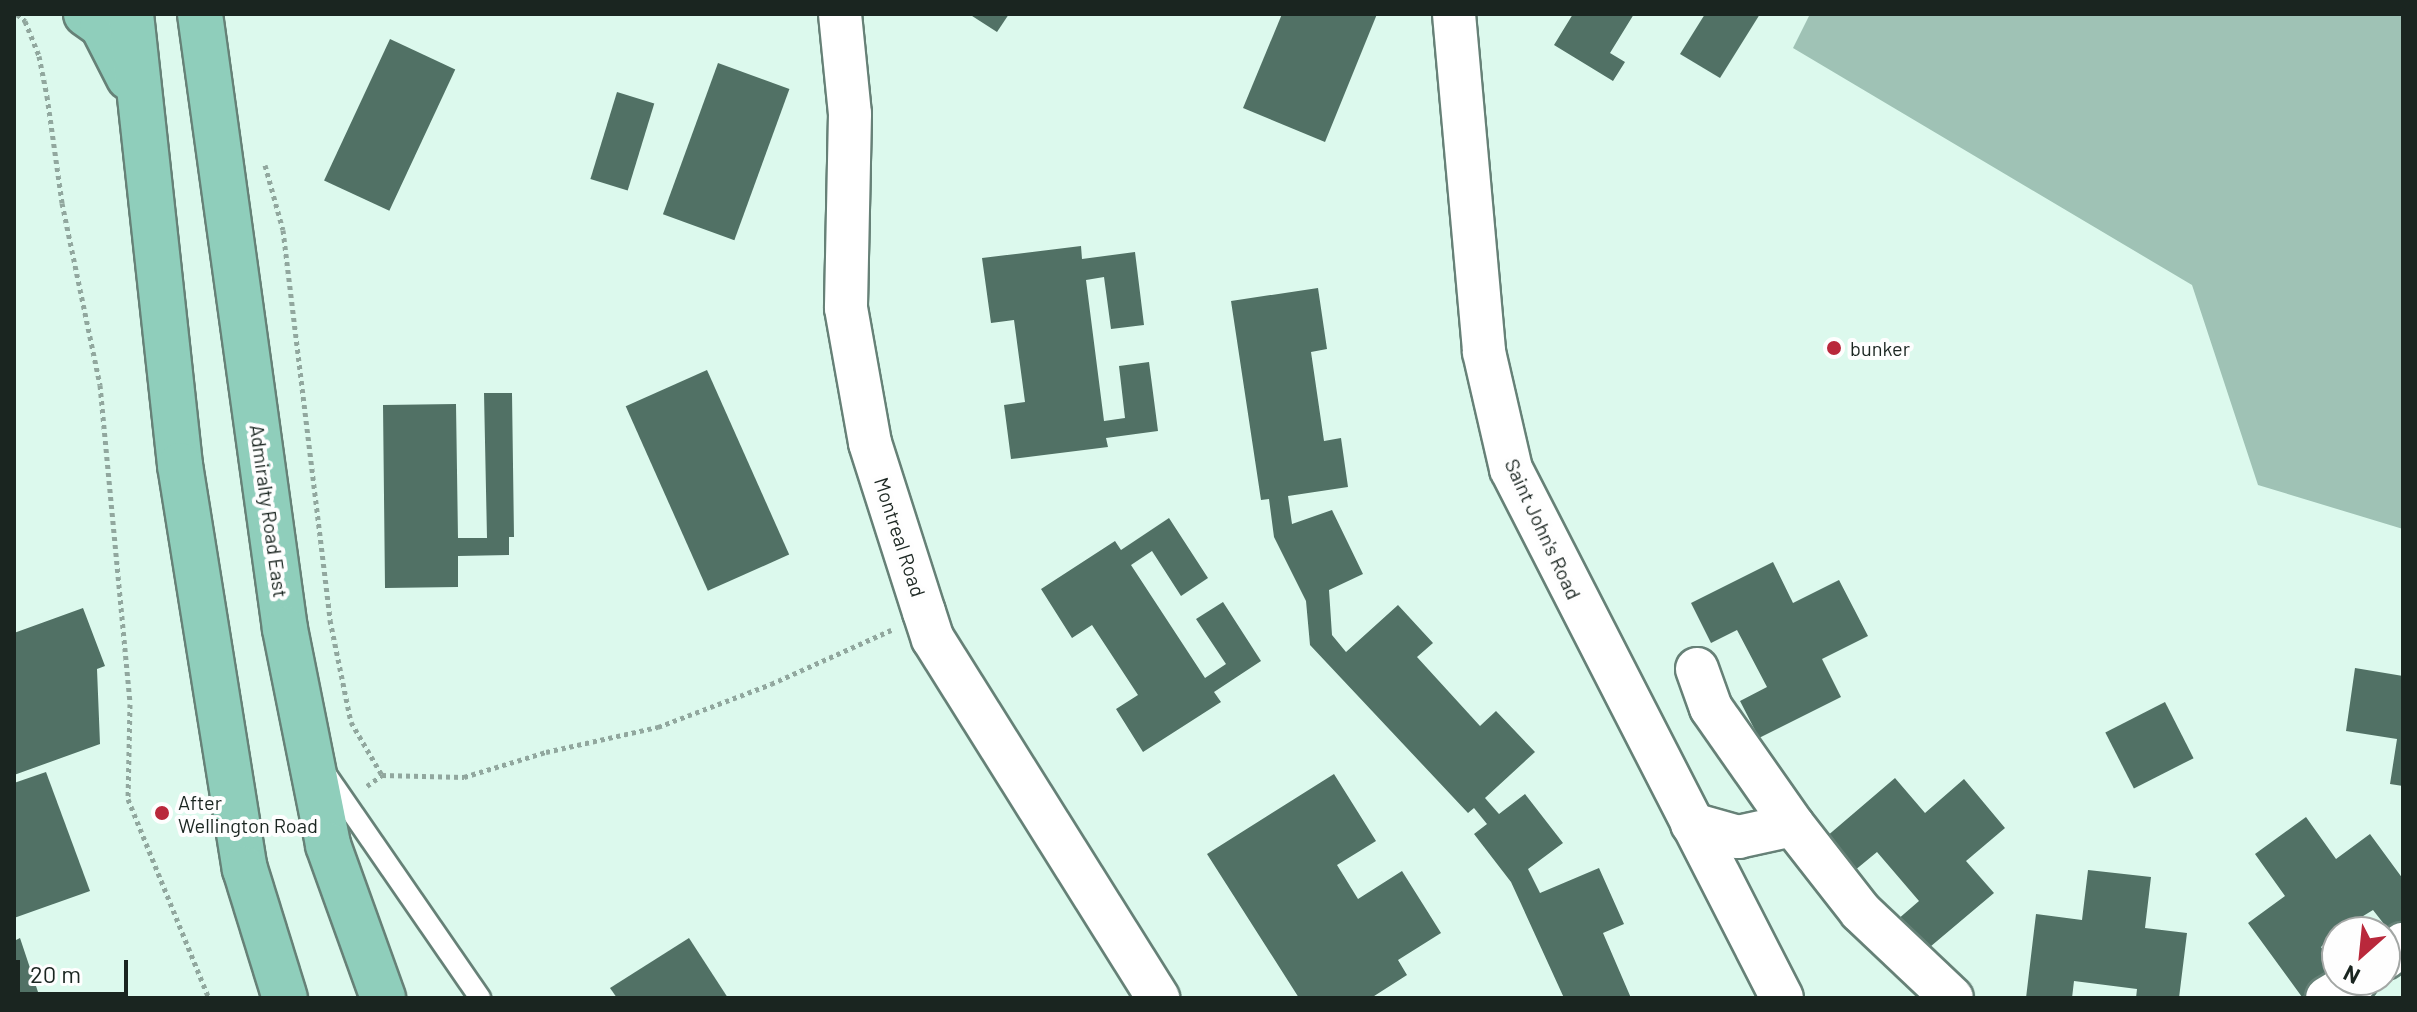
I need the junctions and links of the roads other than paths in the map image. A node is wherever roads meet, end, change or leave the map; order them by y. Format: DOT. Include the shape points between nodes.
graph roads {
  1 [pos="86,14"];
  2 [pos="131,14"];
  3 [pos="200,14"];
  4 [pos="840,14"];
  5 [pos="1454,14"];
  6 [pos="143,105"];
  7 [pos="1697,669"];
  8 [pos="313,757"];
  9 [pos="1692,824"];
  10 [pos="1793,825"];
  11 [pos="285,998"];
  12 [pos="383,998"];
  13 [pos="480,998"];
  14 [pos="1158,998"];
  15 [pos="1782,998"];
  16 [pos="1952,998"];
  1 -- 6 [label="main road" via="102,25"];
  2 -- 6 [label="main road"];
  3 -- 8 [label="main road, Admiralty Road East" via="285,629"];
  4 -- 14 [label="street, Montreal Road" via="850,114 846,308 870,443 924,612 933,639"];
  5 -- 9 [label="street, Saint John's Road" via="1484,352 1511,469"];
  6 -- 11 [label="main road" via="183,480 245,869"];
  7 -- 10 [label="street" via="1711,708"];
  8 -- 12 [label="main road, Admiralty Road East" via="328,845"];
  8 -- 13 [label="lane"];
  9 -- 10 [label="street" via="1738,837"];
  9 -- 15 [label="street, Saint John's Road"];
  10 -- 16 [label="street" via="1861,912"];
}
